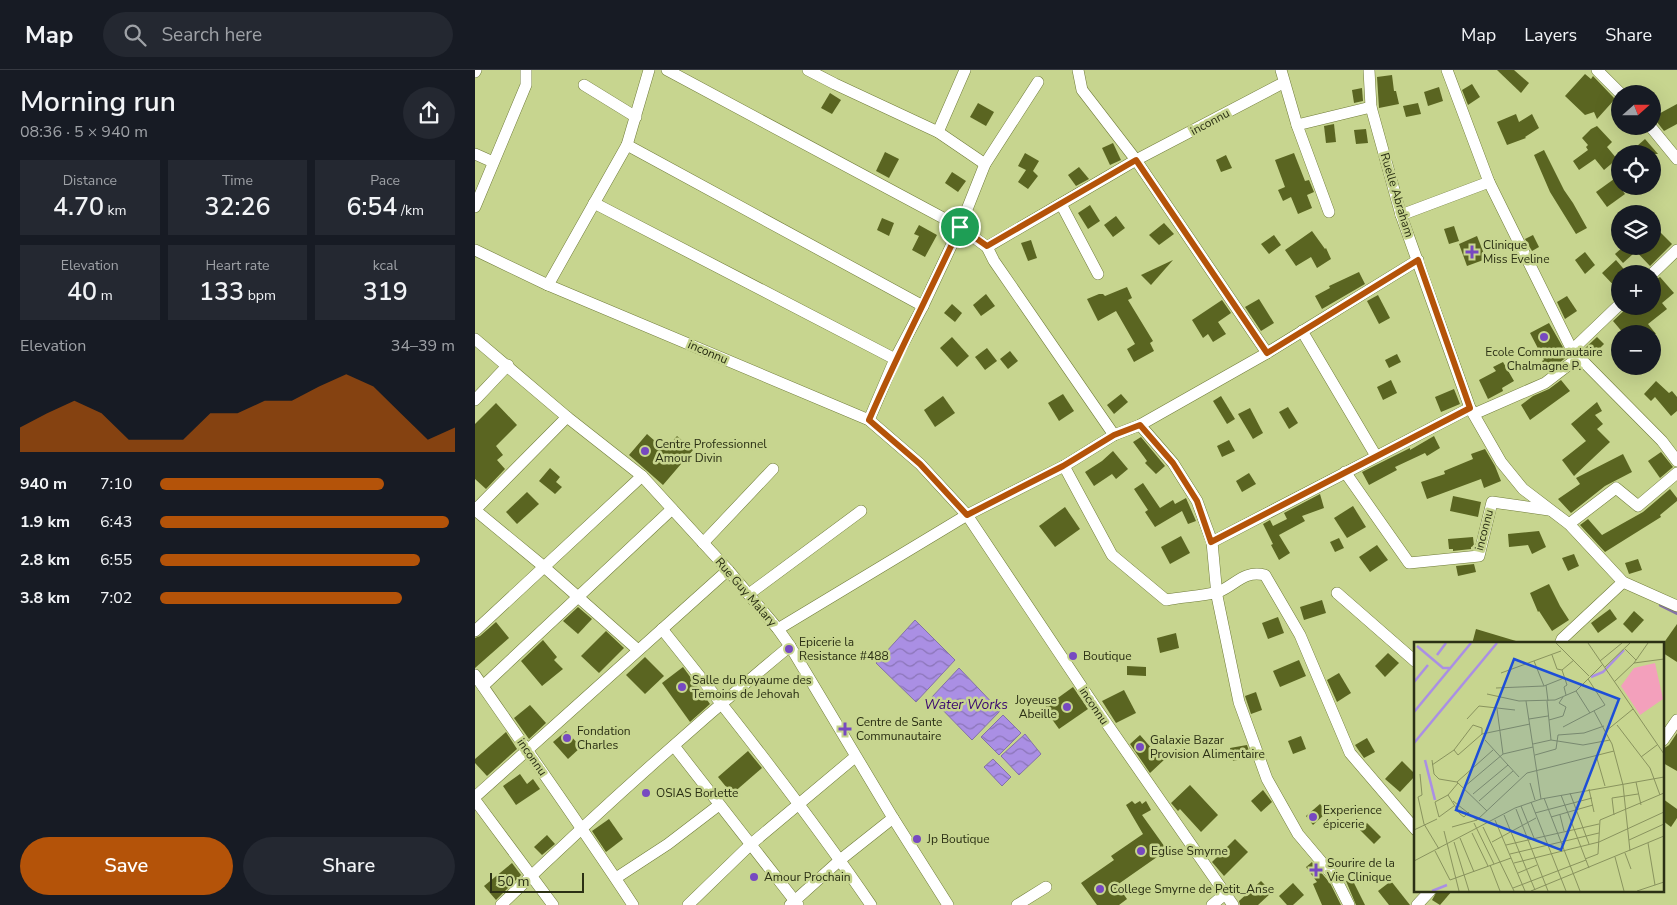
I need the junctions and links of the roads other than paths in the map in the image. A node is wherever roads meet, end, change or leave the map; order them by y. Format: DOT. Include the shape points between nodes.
graph roads {
  1 [pos="526,70"];
  2 [pos="649,70"];
  3 [pos="667,70"];
  4 [pos="808,70"];
  5 [pos="965,70"];
  6 [pos="1078,70"];
  7 [pos="1281,70"];
  8 [pos="1369,70"];
  9 [pos="1447,70"];
  10 [pos="1597,70"];
  11 [pos="1038,82"];
  12 [pos="1283,83"];
  13 [pos="584,85"];
  14 [pos="1612,85"];
  15 [pos="1371,107"];
  16 [pos="635,117"];
  17 [pos="1297,125"];
  18 [pos="937,132"];
  19 [pos="1657,135"];
  20 [pos="627,144"];
  21 [pos="475,154"];
  22 [pos="1677,159"];
  23 [pos="1136,160"];
  24 [pos="493,162"];
  25 [pos="985,164"];
  26 [pos="1489,182"];
  27 [pos="594,204"];
  28 [pos="1061,204"];
  29 [pos="475,207"];
  30 [pos="1329,212"];
  31 [pos="1401,215"];
  32 [pos="960,227"];
  33 [pos="987,246"];
  34 [pos="475,250"];
  35 [pos="1677,250"];
  36 [pos="1418,260"];
  37 [pos="1661,265"];
  38 [pos="1099,274"];
  39 [pos="548,285"];
  40 [pos="923,306"];
  41 [pos="1611,314"];
  42 [pos="1302,331"];
  43 [pos="475,339"];
  44 [pos="1267,353"];
  45 [pos="1576,354"];
  46 [pos="895,359"];
  47 [pos="508,365"];
  48 [pos="475,400"];
  49 [pos="1472,411"];
  50 [pos="567,416"];
  51 [pos="869,420"];
  52 [pos="1140,425"];
  53 [pos="1114,435"];
  54 [pos="1376,456"];
  55 [pos="1677,461"];
  56 [pos="1063,466"];
  57 [pos="773,469"];
  58 [pos="1345,472"];
  59 [pos="1677,472"];
  60 [pos="642,476"];
  61 [pos="672,509"];
  62 [pos="475,510"];
  63 [pos="1549,510"];
  64 [pos="861,511"];
  65 [pos="967,515"];
  66 [pos="1569,524"];
  67 [pos="1211,542"];
  68 [pos="703,543"];
  69 [pos="543,566"];
  70 [pos="727,570"];
  71 [pos="1623,582"];
  72 [pos="1217,592"];
  73 [pos="1337,593"];
  74 [pos="749,594"];
  75 [pos="578,597"];
  76 [pos="1677,606"];
  77 [pos="662,629"];
  78 [pos="778,629"];
  79 [pos="475,630"];
  80 [pos="1561,642"];
  81 [pos="791,646"];
  82 [pos="638,650"];
  83 [pos="1414,660"];
  84 [pos="475,675"];
  85 [pos="483,686"];
  86 [pos="721,703"];
  87 [pos="1677,720"];
  88 [pos="1665,737"];
  89 [pos="674,746"];
  90 [pos="527,750"];
  91 [pos="855,756"];
  92 [pos="475,798"];
  93 [pos="719,805"];
  94 [pos="799,805"];
  95 [pos="893,818"];
  96 [pos="583,828"];
  97 [pos="1414,828"];
  98 [pos="750,845"];
  99 [pos="840,860"];
  100 [pos="532,875"];
  101 [pos="616,878"];
  102 [pos="1046,888"];
  103 [pos="1225,894"];
  104 [pos="794,904"];
  105 [pos="501,905"];
  106 [pos="553,905"];
  107 [pos="633,905"];
  108 [pos="688,905"];
  109 [pos="871,905"];
  110 [pos="948,905"];
  111 [pos="1017,905"];
  112 [pos="1212,905"];
  113 [pos="1233,905"];
  114 [pos="1349,905"];
  1 -- 24 [label="street" via="526,85"];
  2 -- 16 [label="street"];
  3 -- 32 [label="street"];
  4 -- 18 [label="street"];
  5 -- 18 [label="street"];
  6 -- 23 [label="street" via="1082,90"];
  7 -- 12 [label="street"];
  8 -- 15 [label="street, Ruelle Abraham"];
  9 -- 26 [label="street"];
  10 -- 14 [label="street"];
  11 -- 25 [label="street"];
  12 -- 17 [label="street"];
  12 -- 23 [label="street, inconnu"];
  13 -- 16 [label="street"];
  15 -- 17 [label="street"];
  15 -- 31 [label="street, Ruelle Abraham"];
  16 -- 20 [label="street"];
  17 -- 30 [label="street"];
  18 -- 25 [label="street"];
  19 -- 22 [label="street"];
  20 -- 27 [label="street"];
  20 -- 40 [label="street"];
  21 -- 24 [label="street"];
  23 -- 28 [label="street, inconnu"];
  23 -- 44 [label="street"];
  24 -- 29 [label="street"];
  25 -- 32 [label="street"];
  26 -- 31 [label="street"];
  26 -- 45 [label="street"];
  27 -- 39 [label="street"];
  27 -- 46 [label="street"];
  28 -- 33 [label="street, inconnu"];
  28 -- 38 [label="street"];
  31 -- 36 [label="street, Ruelle Abraham"];
  32 -- 33 [label="street"];
  32 -- 40 [label="street"];
  33 -- 53 [label="street" via="994,261"];
  34 -- 39 [label="street, inconnu"];
  35 -- 37 [label="street"];
  36 -- 42 [label="street"];
  36 -- 49 [label="street, Ruelle Abraham"];
  39 -- 51 [label="street, inconnu"];
  40 -- 46 [label="street"];
  41 -- 45 [label="street"];
  42 -- 44 [label="street"];
  42 -- 54 [label="street"];
  43 -- 47 [label="street, Rue Guy Malary"];
  44 -- 52 [label="street"];
  45 -- 49 [label="street" via="1545,383"];
  45 -- 55 [label="street" via="1662,441"];
  46 -- 51 [label="street"];
  47 -- 48 [label="street"];
  47 -- 50 [label="street, Rue Guy Malary"];
  49 -- 54 [label="street"];
  49 -- 63 [label="street, Ruelle Abraham" via="1501,462 1523,489"];
  50 -- 60 [label="street, Rue Guy Malary"];
  50 -- 62 [label="street"];
  51 -- 65 [label="street, inconnu" via="920,464"];
  52 -- 53 [label="street"];
  52 -- 67 [label="street" via="1173,463 1197,501"];
  53 -- 56 [label="street"];
  54 -- 58 [label="street"];
  56 -- 65 [label="street"];
  56 -- 72 [label="street" via="1112,555 1119,562 1166,600"];
  57 -- 68 [label="street"];
  58 -- 63 [label="street, inconnu" via="1409,563 1479,556 1492,502"];
  58 -- 67 [label="street"];
  59 -- 66 [label="street" via="1638,506 1616,488"];
  60 -- 61 [label="street, Rue Guy Malary"];
  60 -- 69 [label="street"];
  61 -- 68 [label="street, Rue Guy Malary"];
  61 -- 75 [label="street"];
  62 -- 69 [label="street"];
  63 -- 66 [label="street, Ruelle Abraham"];
  64 -- 74 [label="street"];
  65 -- 78 [label="street"];
  65 -- 103 [label="street, inconnu"];
  66 -- 71 [label="street, Ruelle Abraham"];
  67 -- 72 [label="street"];
  68 -- 70 [label="street, Rue Guy Malary"];
  69 -- 75 [label="street"];
  69 -- 79 [label="street"];
  70 -- 74 [label="street, Rue Guy Malary"];
  70 -- 77 [label="street"];
  71 -- 76 [label="street, Ruelle Abraham"];
  71 -- 80 [label="street"];
  72 -- 97 [label="street" via="1246,575 1265,575 1300,635 1350,753"];
  72 -- 114 [label="street" via="1239,702 1267,779 1298,834 1336,879"];
  73 -- 83 [label="street"];
  74 -- 78 [label="street, Rue Guy Malary"];
  75 -- 82 [label="street"];
  75 -- 85 [label="street"];
  77 -- 82 [label="street"];
  77 -- 86 [label="street"];
  78 -- 81 [label="street, Rue Guy Malary"];
  81 -- 86 [label="street"];
  81 -- 91 [label="street, Rue Guy Malary"];
  82 -- 90 [label="street"];
  84 -- 85 [label="street, inconnu"];
  85 -- 90 [label="street, inconnu"];
  86 -- 89 [label="street"];
  86 -- 94 [label="street"];
  87 -- 88 [label="street"];
  89 -- 93 [label="street"];
  89 -- 96 [label="street"];
  90 -- 92 [label="street"];
  90 -- 96 [label="street, inconnu"];
  91 -- 94 [label="street"];
  91 -- 95 [label="street, Rue Guy Malary"];
  92 -- 100 [label="street"];
  93 -- 98 [label="street"];
  93 -- 101 [label="street"];
  94 -- 98 [label="street"];
  94 -- 99 [label="street"];
  95 -- 99 [label="street"];
  95 -- 110 [label="street, Rue Guy Malary"];
  96 -- 100 [label="street"];
  96 -- 101 [label="street, inconnu"];
  98 -- 104 [label="street"];
  98 -- 108 [label="street"];
  99 -- 104 [label="street"];
  99 -- 109 [label="street"];
  100 -- 105 [label="street"];
  100 -- 106 [label="street"];
  101 -- 107 [label="street, inconnu"];
  102 -- 111 [label="street"];
  103 -- 112 [label="street"];
  103 -- 113 [label="street, inconnu"];
}
